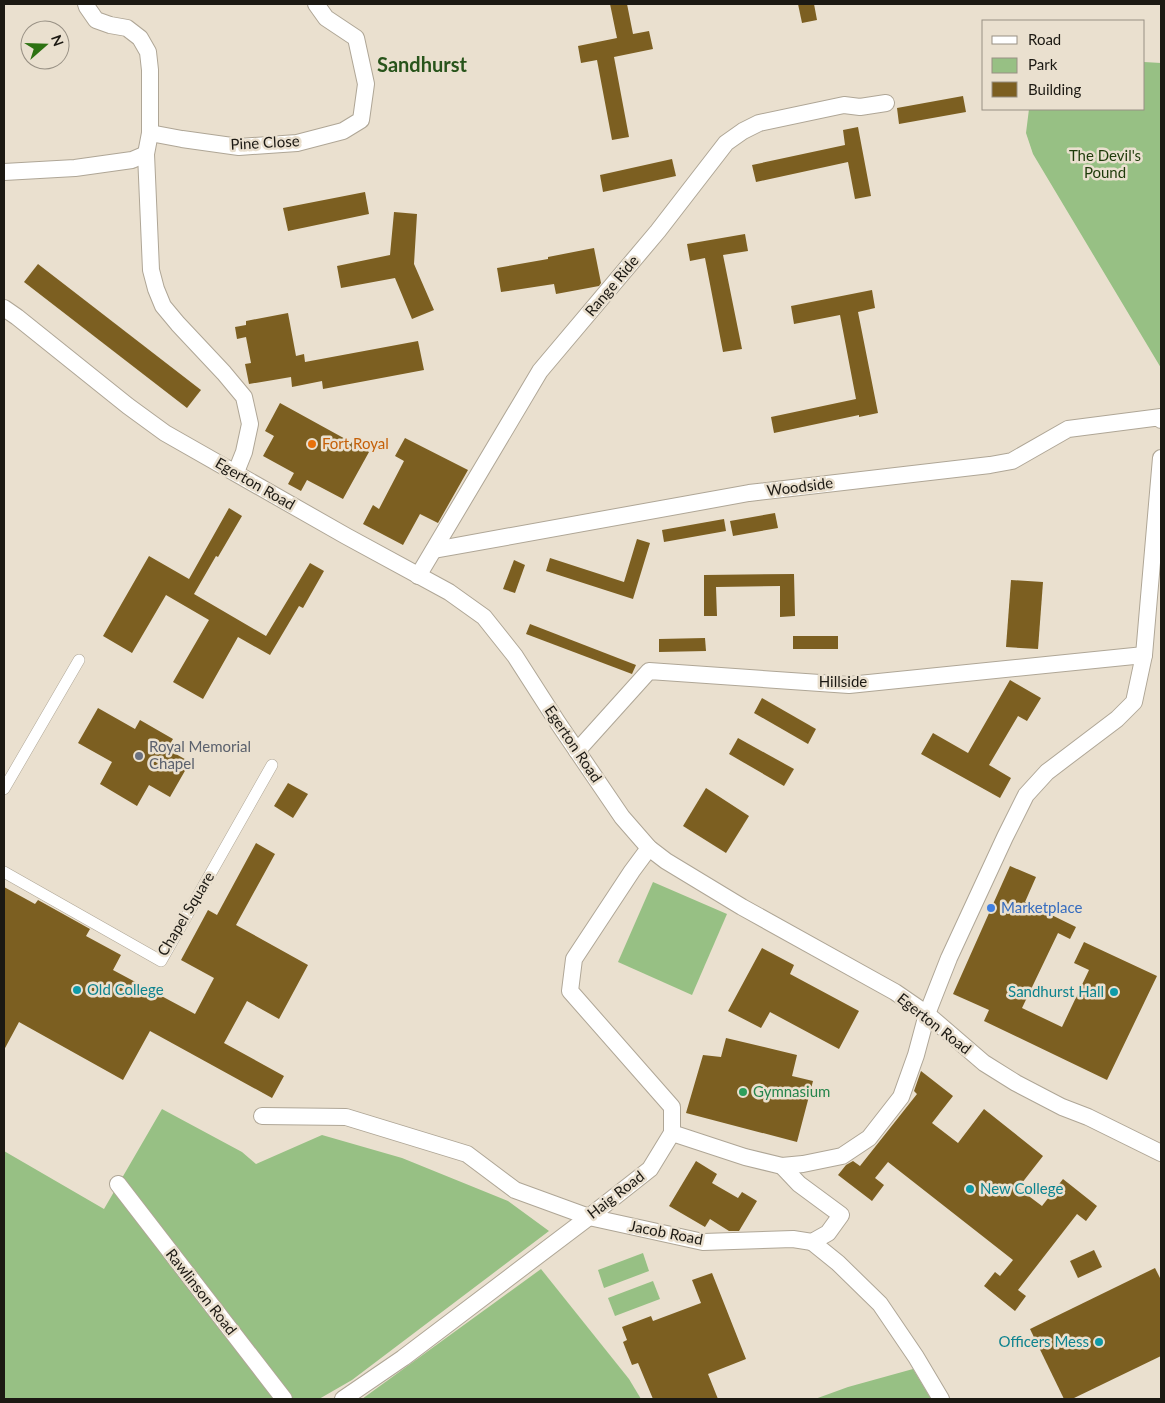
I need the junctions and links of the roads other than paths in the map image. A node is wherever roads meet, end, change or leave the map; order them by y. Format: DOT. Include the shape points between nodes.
graph roads {
  1 [pos="86,4"];
  2 [pos="316,4"];
  3 [pos="886,103"];
  4 [pos="150,133"];
  5 [pos="146,154"];
  6 [pos="4,172"];
  7 [pos="4,308"];
  8 [pos="1161,419"];
  9 [pos="1161,458"];
  10 [pos="236,472"];
  11 [pos="434,550"];
  12 [pos="418,576"];
  13 [pos="1144,655"];
  14 [pos="79,660"];
  15 [pos="577,751"];
  16 [pos="272,765"];
  17 [pos="4,789"];
  18 [pos="649,848"];
  19 [pos="4,872"];
  20 [pos="927,1014"];
  21 [pos="262,1116"];
  22 [pos="672,1133"];
  23 [pos="1161,1153"];
  24 [pos="782,1166"];
  25 [pos="118,1184"];
  26 [pos="589,1217"];
  27 [pos="812,1242"];
  28 [pos="284,1399"];
  29 [pos="343,1399"];
  30 [pos="942,1399"];
  1 -- 4 [label="street" via="96,20 127,28 140,38 148,52"];
  2 -- 4 [label="street, Pine Close" via="326,18 356,38 366,84 361,120 343,131 297,143 239,146"];
  3 -- 11 [label="street, Range Ride" via="860,107 844,105 759,123 726,143 658,231 540,371"];
  4 -- 5 [label="street"];
  5 -- 6 [label="street" via="132,160 75,168"];
  5 -- 10 [label="street" via="151,270 156,289 163,306 244,397 250,424"];
  7 -- 10 [label="street, Egerton Road" via="165,433"];
  8 -- 11 [label="street, Woodside" via="1068,429 1012,461 990,465 749,493"];
  9 -- 13 [label="street"];
  10 -- 12 [label="street, Egerton Road"];
  11 -- 12 [label="street, Range Ride"];
  12 -- 15 [label="street, Egerton Road" via="449,592 484,617 515,656"];
  13 -- 15 [label="street, Hillside" via="849,685 649,671"];
  13 -- 20 [label="street" via="1134,702 1117,719 1046,772 1026,795 949,958"];
  14 -- 17 [label="street"];
  15 -- 18 [label="street, Egerton Road" via="622,817"];
  16 -- 19 [label="street, Chapel Square" via="161,961"];
  18 -- 20 [label="street, Egerton Road" via="742,907 895,992"];
  18 -- 22 [label="street" via="574,959 570,991 672,1107"];
  20 -- 23 [label="street, Egerton Road" via="984,1063 1062,1107"];
  20 -- 24 [label="street" via="901,1097 869,1138 842,1156"];
  21 -- 26 [label="street, Jacob Road" via="346,1117 467,1154 515,1190"];
  22 -- 24 [label="street"];
  22 -- 26 [label="street, Haig Road" via="650,1169"];
  24 -- 27 [label="street" via="799,1184 841,1214 828,1233"];
  25 -- 28 [label="street, Rawlinson Road"];
  26 -- 27 [label="street, Jacob Road" via="703,1242 793,1239"];
  26 -- 29 [label="street, Haig Road" via="403,1358"];
  27 -- 30 [label="street" via="880,1304"];
}
